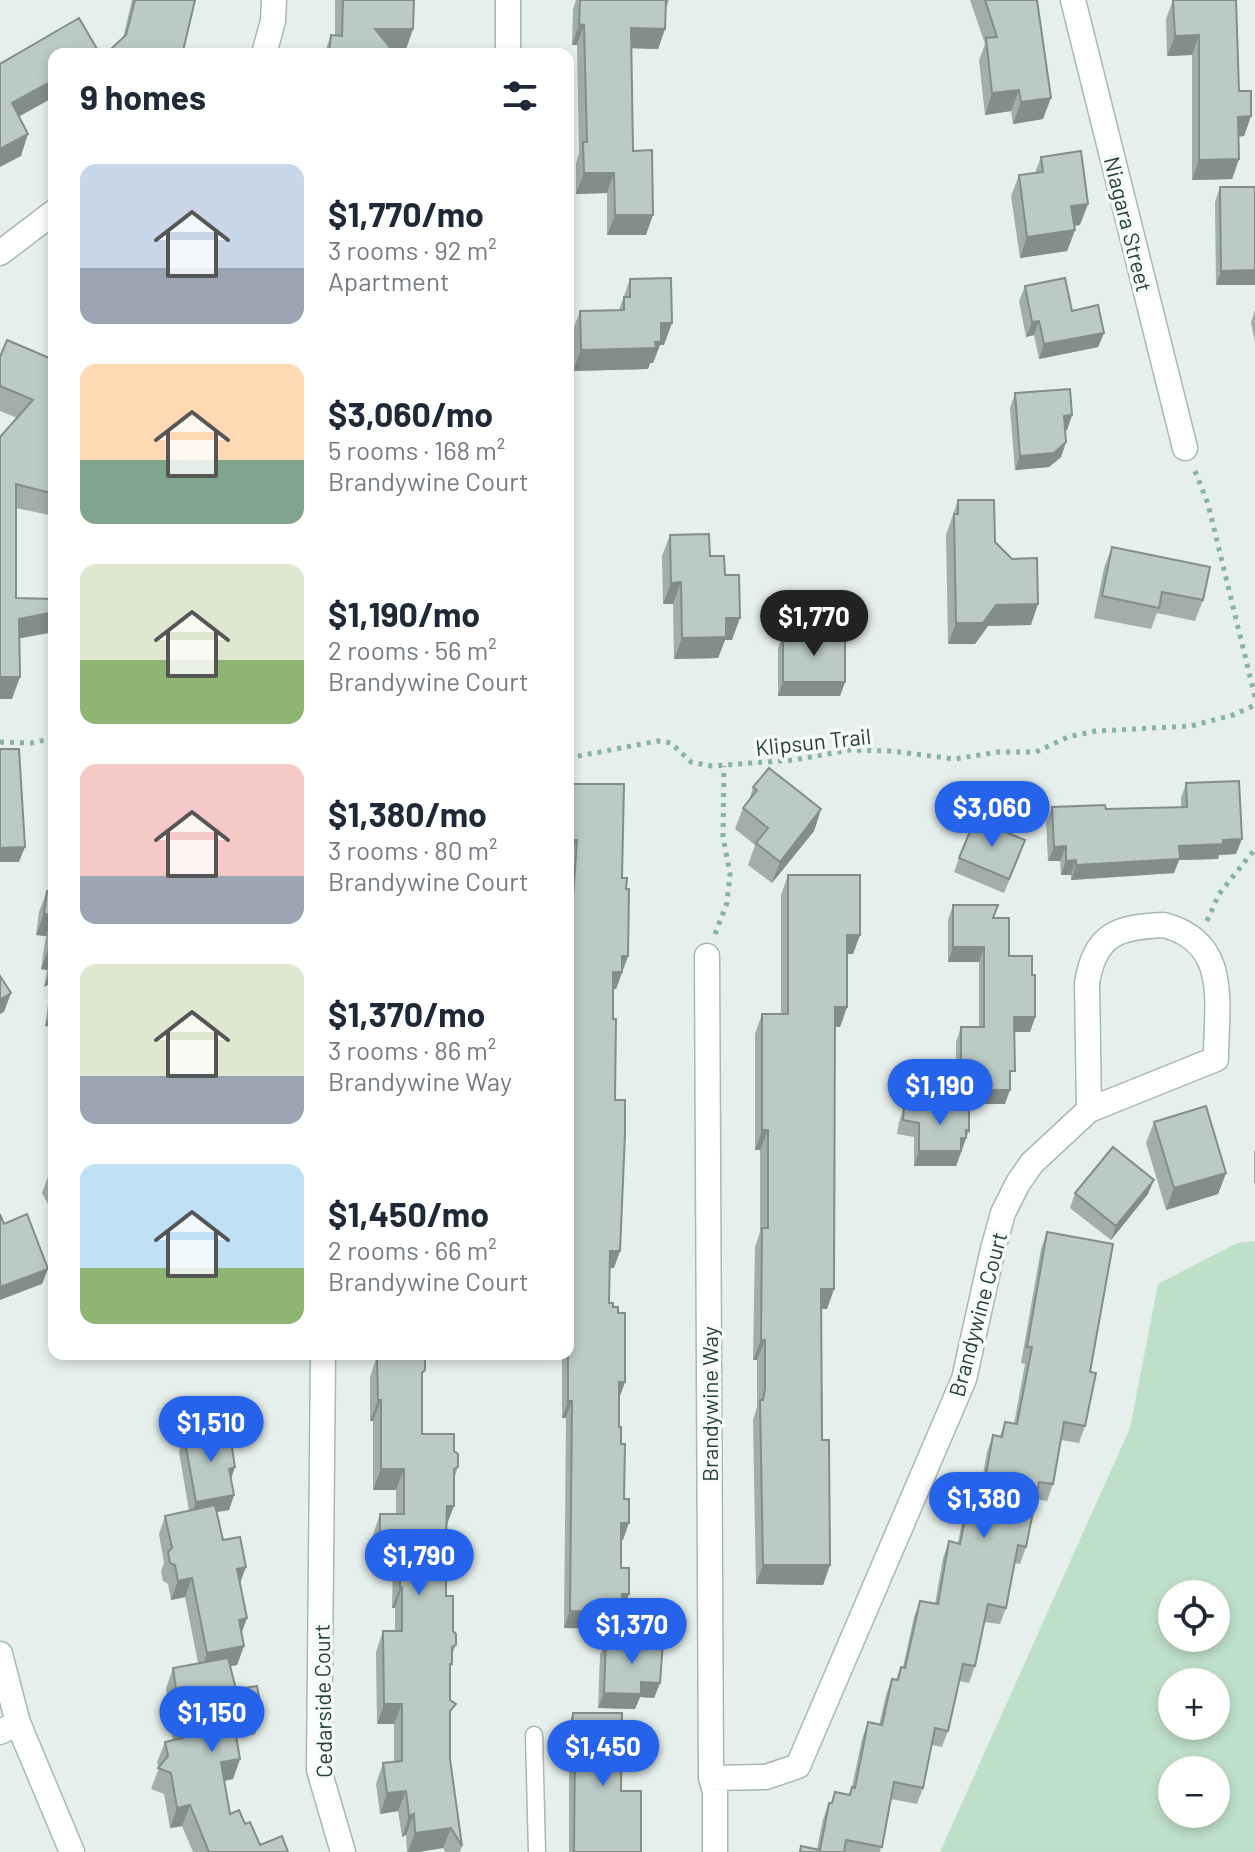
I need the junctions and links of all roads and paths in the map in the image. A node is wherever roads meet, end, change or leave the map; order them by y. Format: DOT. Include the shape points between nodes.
graph roads {
  1 [pos="274,0"];
  2 [pos="508,0"];
  3 [pos="1073,0"];
  4 [pos="266,48"];
  5 [pos="508,48"];
  6 [pos="48,217"];
  7 [pos="0,253"];
  8 [pos="1185,448"];
  9 [pos="1255,697"];
  10 [pos="1255,705"];
  11 [pos="48,739"];
  12 [pos="0,742"];
  13 [pos="574,757"];
  14 [pos="724,766"];
  15 [pos="1255,849"];
  16 [pos="1198,941"];
  17 [pos="707,956"];
  18 [pos="1089,1110"];
  19 [pos="323,1360"];
  20 [pos="0,1654"];
  21 [pos="9,1728"];
  22 [pos="534,1735"];
  23 [pos="711,1778"];
  24 [pos="72,1852"];
  25 [pos="343,1852"];
  26 [pos="537,1852"];
  27 [pos="715,1852"];
  1 -- 4 [label="street"];
  2 -- 5 [label="street"];
  3 -- 8 [label="street, Niagara Street"];
  6 -- 7 [label="street"];
  8 -- 9 [label="path" via="1208,504"];
  10 -- 14 [label="path, Klipsun Trail" via="1191,726 1082,734 1036,752 944,759 850,750"];
  11 -- 12 [label="path"];
  13 -- 14 [label="path, Klipsun Trail" via="658,741 671,743 691,762"];
  14 -- 17 [label="path" via="723,837 730,874 727,903"];
  15 -- 16 [label="path" via="1219,894"];
  16 -- 18 [label="street, Brandywine Court" via="1216,976 1216,1059"];
  16 -- 18 [label="street" via="1182,929 1164,925 1131,927 1101,945 1087,983"];
  17 -- 23 [label="street, Brandywine Way"];
  18 -- 23 [label="street, Brandywine Court" via="1032,1163 1003,1213 964,1379 798,1766 766,1777"];
  19 -- 25 [label="street, Cedarside Court" via="319,1770"];
  20 -- 21 [label="street"];
  21 -- 24 [label="street"];
  22 -- 26 [label="lane"];
  23 -- 27 [label="street, Brandywine Way"];
}
